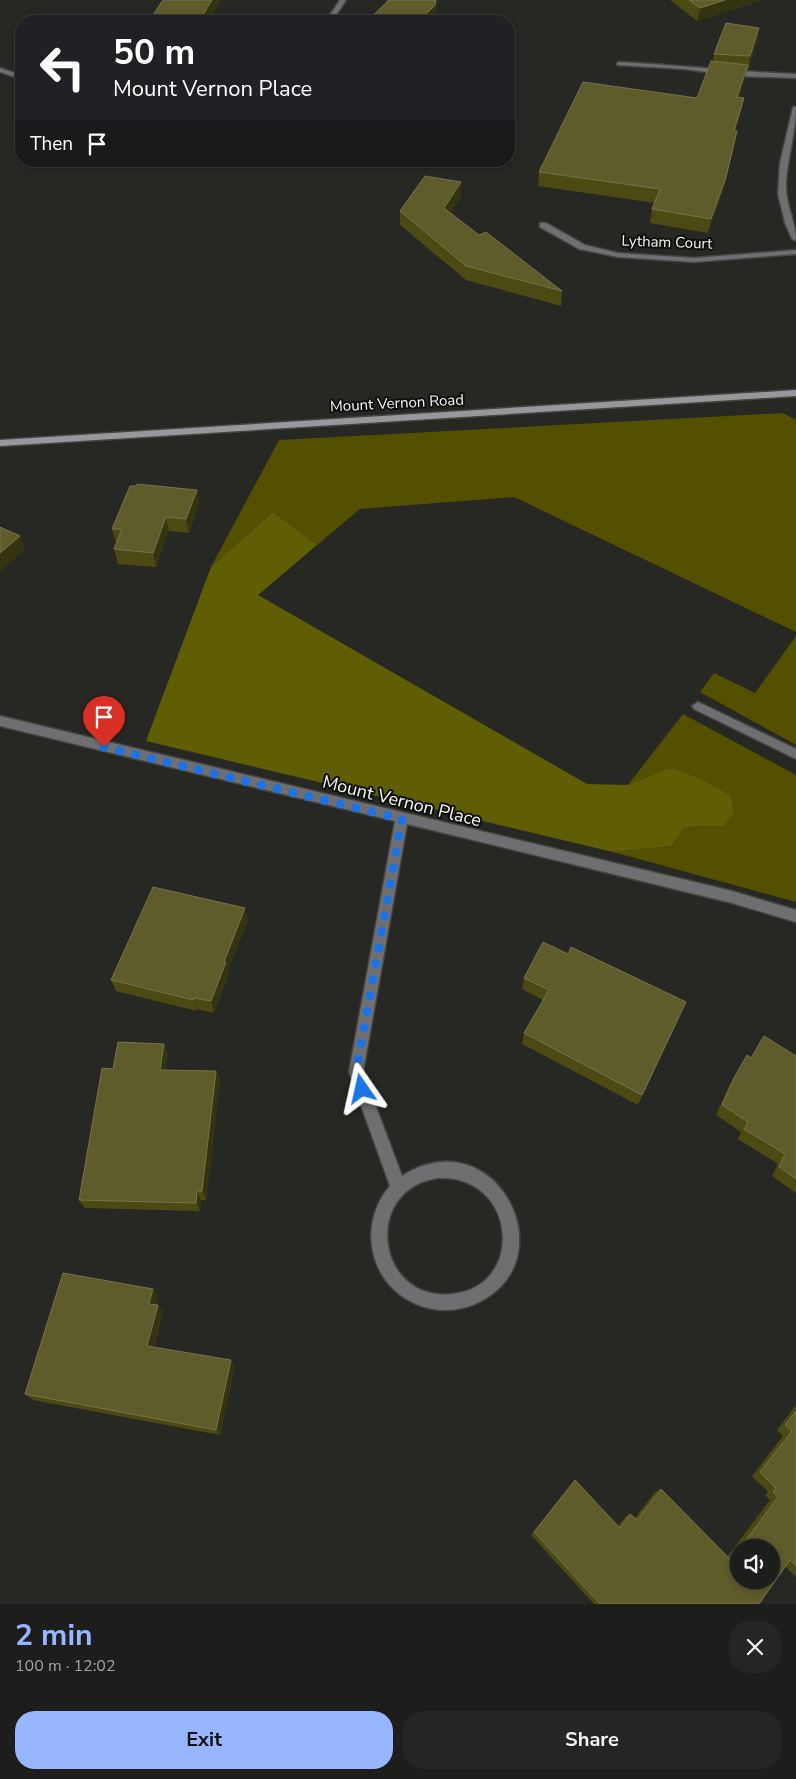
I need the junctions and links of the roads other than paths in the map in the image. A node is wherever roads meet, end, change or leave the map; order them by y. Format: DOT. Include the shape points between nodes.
graph roads {
  1 [pos="343,0"];
  2 [pos="334,15"];
  3 [pos="619,64"];
  4 [pos="0,70"];
  5 [pos="15,74"];
  6 [pos="796,76"];
  7 [pos="796,109"];
  8 [pos="543,225"];
  9 [pos="796,239"];
  10 [pos="796,252"];
  11 [pos="796,393"];
  12 [pos="0,442"];
  13 [pos="698,706"];
  14 [pos="0,721"];
  15 [pos="796,754"];
  16 [pos="402,819"];
  17 [pos="796,916"];
  18 [pos="398,1187"];
  1 -- 2 [label="street"];
  3 -- 6 [label="street"];
  4 -- 5 [label="street"];
  7 -- 9 [label="street" via="782,193"];
  8 -- 10 [label="street, Lytham Court" via="582,247 618,255 694,260"];
  11 -- 12 [label="main road, Mount Vernon Road"];
  13 -- 15 [label="street"];
  14 -- 16 [label="street, Mount Vernon Place"];
  16 -- 17 [label="street, Mount Vernon Place" via="732,897"];
  16 -- 18 [label="street" via="356,1072"];
  18 -- 18 [label="street" via="385,1205 378,1227 380,1251 389,1273 406,1290 427,1301 450,1304 473,1299 492,1284 506,1266 511,1242 508,1219 500,1201 487,1185 451,1169 432,1170 414,1176"];
}
